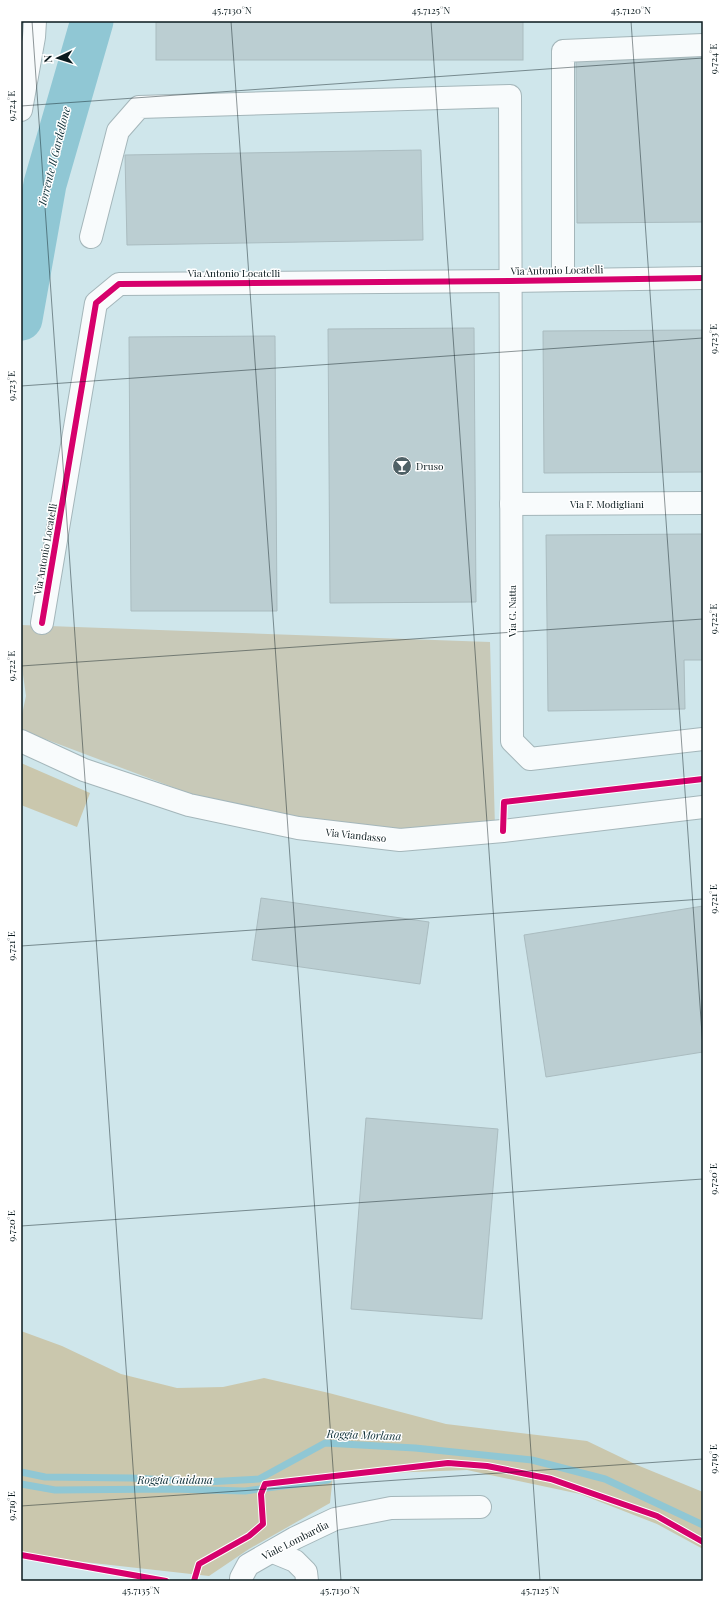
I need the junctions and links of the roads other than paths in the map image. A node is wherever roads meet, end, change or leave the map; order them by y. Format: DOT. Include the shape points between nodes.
graph roads {
  1 [pos="35,21"];
  2 [pos="703,45"];
  3 [pos="21,110"];
  4 [pos="91,237"];
  5 [pos="703,278"];
  6 [pos="563,280"];
  7 [pos="510,281"];
  8 [pos="703,503"];
  9 [pos="511,504"];
  10 [pos="42,623"];
  11 [pos="703,739"];
  12 [pos="21,741"];
  13 [pos="703,807"];
  14 [pos="480,1507"];
  15 [pos="273,1552"];
  16 [pos="241,1581"];
  17 [pos="307,1581"];
  1 -- 3 [label="street"];
  2 -- 6 [label="street" via="563,51"];
  4 -- 7 [label="street, Via G. Natta" via="118,131 139,107 510,96"];
  5 -- 6 [label="street, Via Antonio Locatelli"];
  6 -- 7 [label="street, Via Antonio Locatelli"];
  7 -- 9 [label="street, Via G. Natta"];
  7 -- 10 [label="street, Via Antonio Locatelli" via="119,284 96,303"];
  8 -- 9 [label="street, Via F. Modigliani"];
  9 -- 11 [label="street, Via G. Natta" via="512,741 530,759"];
  12 -- 13 [label="street, Via Viandasso" via="84,770 189,805 298,828 400,840 503,831"];
  14 -- 15 [label="street, Viale Lombardia" via="391,1508 335,1519 295,1538"];
  15 -- 16 [label="street, Viale Lombardia" via="248,1566"];
  15 -- 17 [label="street" via="295,1560 306,1572"];
}
